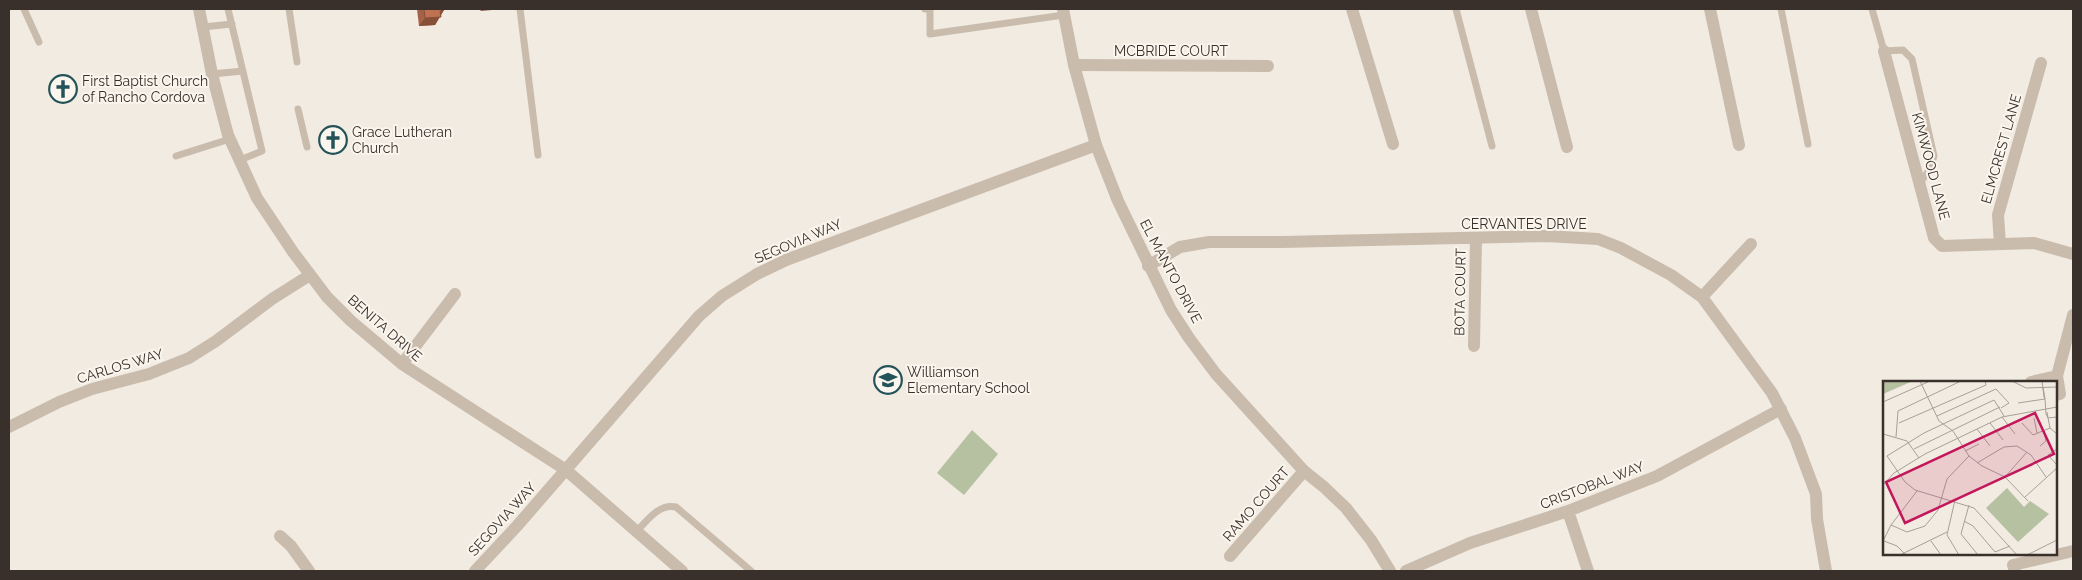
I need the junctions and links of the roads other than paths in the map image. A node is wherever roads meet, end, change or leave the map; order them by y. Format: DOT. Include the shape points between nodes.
graph roads {
  1 [pos="24,9"];
  2 [pos="199,9"];
  3 [pos="228,9"];
  4 [pos="289,9"];
  5 [pos="520,9"];
  6 [pos="925,9"];
  7 [pos="1352,9"];
  8 [pos="1456,9"];
  9 [pos="1531,9"];
  10 [pos="1710,9"];
  11 [pos="1781,9"];
  12 [pos="1872,9"];
  13 [pos="1063,12"];
  14 [pos="232,24"];
  15 [pos="202,27"];
  16 [pos="39,42"];
  17 [pos="1884,51"];
  18 [pos="297,62"];
  19 [pos="2040,63"];
  20 [pos="1074,65"];
  21 [pos="1268,66"];
  22 [pos="243,71"];
  23 [pos="212,74"];
  24 [pos="298,109"];
  25 [pos="230,139"];
  26 [pos="1393,144"];
  27 [pos="1739,144"];
  28 [pos="1808,144"];
  29 [pos="1096,145"];
  30 [pos="1492,146"];
  31 [pos="307,147"];
  32 [pos="1567,147"];
  33 [pos="538,155"];
  34 [pos="176,156"];
  35 [pos="240,160"];
  36 [pos="1920,183"];
  37 [pos="1476,239"];
  38 [pos="1751,244"];
  39 [pos="2000,244"];
  40 [pos="2073,254"];
  41 [pos="1148,266"];
  42 [pos="310,275"];
  43 [pos="455,294"];
  44 [pos="1702,298"];
  45 [pos="2073,315"];
  46 [pos="1474,346"];
  47 [pos="402,364"];
  48 [pos="2057,376"];
  49 [pos="2034,381"];
  50 [pos="2057,395"];
  51 [pos="1781,409"];
  52 [pos="9,427"];
  53 [pos="566,470"];
  54 [pos="1304,471"];
  55 [pos="1568,511"];
  56 [pos="637,531"];
  57 [pos="280,536"];
  58 [pos="2073,551"];
  59 [pos="2056,555"];
  60 [pos="2057,555"];
  61 [pos="1230,556"];
  62 [pos="309,571"];
  63 [pos="474,571"];
  64 [pos="682,571"];
  65 [pos="751,571"];
  66 [pos="1390,571"];
  67 [pos="1406,571"];
  68 [pos="1588,571"];
  69 [pos="1826,571"];
  70 [pos="2015,571"];
  1 -- 16 [label="lane"];
  2 -- 15 [label="street, BENITA DRIVE"];
  3 -- 14 [label="lane"];
  4 -- 18 [label="lane"];
  5 -- 33 [label="lane"];
  6 -- 13 [label="lane" via="930,9 930,34"];
  7 -- 26 [label="street"];
  8 -- 30 [label="lane"];
  9 -- 32 [label="street"];
  10 -- 27 [label="street"];
  11 -- 28 [label="lane"];
  12 -- 17 [label="lane"];
  13 -- 20 [label="street, EL MANTO DRIVE"];
  14 -- 15 [label="lane"];
  14 -- 22 [label="lane"];
  15 -- 23 [label="street, BENITA DRIVE"];
  17 -- 36 [label="street, KIMWOOD LANE"];
  17 -- 36 [label="lane" via="1902,50 1912,59 1934,156"];
  19 -- 39 [label="street, ELMCREST LANE" via="1998,215"];
  20 -- 21 [label="street, MCBRIDE COURT"];
  20 -- 29 [label="street, EL MANTO DRIVE"];
  22 -- 23 [label="lane"];
  22 -- 35 [label="lane" via="262,151"];
  23 -- 25 [label="street, BENITA DRIVE"];
  24 -- 31 [label="lane"];
  25 -- 34 [label="lane"];
  25 -- 35 [label="street, BENITA DRIVE"];
  29 -- 41 [label="street, EL MANTO DRIVE"];
  29 -- 53 [label="street, SEGOVIA WAY" via="805,252 757,274 722,296 684,331"];
  35 -- 42 [label="street, BENITA DRIVE" via="257,198"];
  36 -- 39 [label="street, KIMWOOD LANE" via="1934,238 1942,246"];
  37 -- 41 [label="street, CERVANTES DRIVE" via="1209,242 1180,247"];
  37 -- 44 [label="street, CERVANTES DRIVE" via="1546,236 1598,239 1671,275"];
  37 -- 46 [label="street, BOTA COURT"];
  38 -- 44 [label="street"];
  39 -- 40 [label="street, KIMWOOD LANE" via="2034,243"];
  41 -- 54 [label="street, EL MANTO DRIVE" via="1188,338 1239,401"];
  42 -- 47 [label="street, BENITA DRIVE" via="351,321"];
  42 -- 52 [label="street, CARLOS WAY" via="272,298 189,358 149,374 84,392"];
  43 -- 47 [label="street"];
  44 -- 51 [label="street, CERVANTES DRIVE"];
  45 -- 48 [label="street"];
  47 -- 53 [label="street, BENITA DRIVE"];
  48 -- 49 [label="street"];
  48 -- 50 [label="street" via="2060,394"];
  51 -- 55 [label="street, CRISTOBAL WAY" via="1657,476"];
  51 -- 69 [label="street, CERVANTES DRIVE" via="1808,468 1816,494"];
  53 -- 56 [label="street, BENITA DRIVE"];
  53 -- 63 [label="street, SEGOVIA WAY"];
  54 -- 61 [label="street, RAMO COURT"];
  54 -- 66 [label="street, EL MANTO DRIVE" via="1346,508"];
  55 -- 67 [label="street, CRISTOBAL WAY" via="1470,543"];
  55 -- 68 [label="street"];
  56 -- 64 [label="street, BENITA DRIVE"];
  56 -- 65 [label="lane" via="661,509 676,507"];
  57 -- 62 [label="street" via="302,558"];
  58 -- 60 [label="street"];
  59 -- 70 [label="street" via="2013,565"];
}
